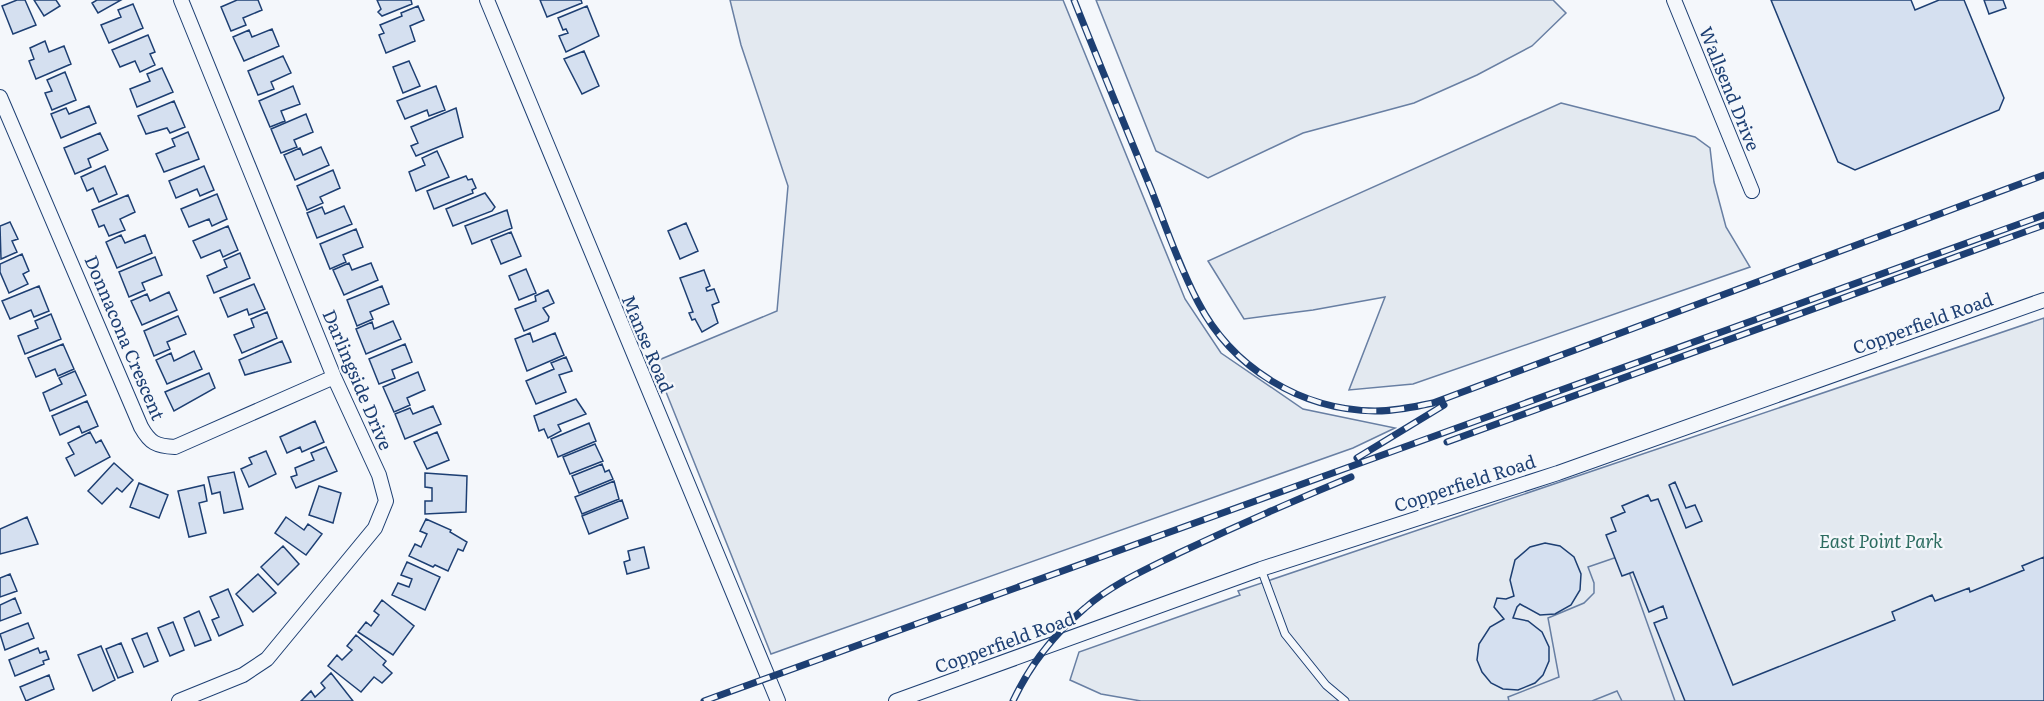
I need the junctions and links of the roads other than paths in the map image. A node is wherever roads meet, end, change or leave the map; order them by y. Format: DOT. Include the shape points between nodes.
graph roads {
  1 [pos="181,0"];
  2 [pos="487,0"];
  3 [pos="1674,0"];
  4 [pos="0,97"];
  5 [pos="1752,191"];
  6 [pos="2044,300"];
  7 [pos="334,376"];
  8 [pos="1261,569"];
  9 [pos="179,701"];
  10 [pos="778,701"];
  11 [pos="896,701"];
  12 [pos="1345,701"];
  1 -- 7 [label="street, Darlingside Drive"];
  2 -- 10 [label="street, Manse Road"];
  3 -- 5 [label="street, Wallsend Drive"];
  4 -- 7 [label="street, Donnacona Crescent" via="150,442 174,447"];
  6 -- 8 [label="street, Copperfield Road" via="1558,473"];
  7 -- 9 [label="street, Darlingside Drive" via="378,475 386,501 382,515 267,660 243,675"];
  8 -- 11 [label="street, Copperfield Road"];
  8 -- 12 [label="lane" via="1285,634 1326,686"];
}
